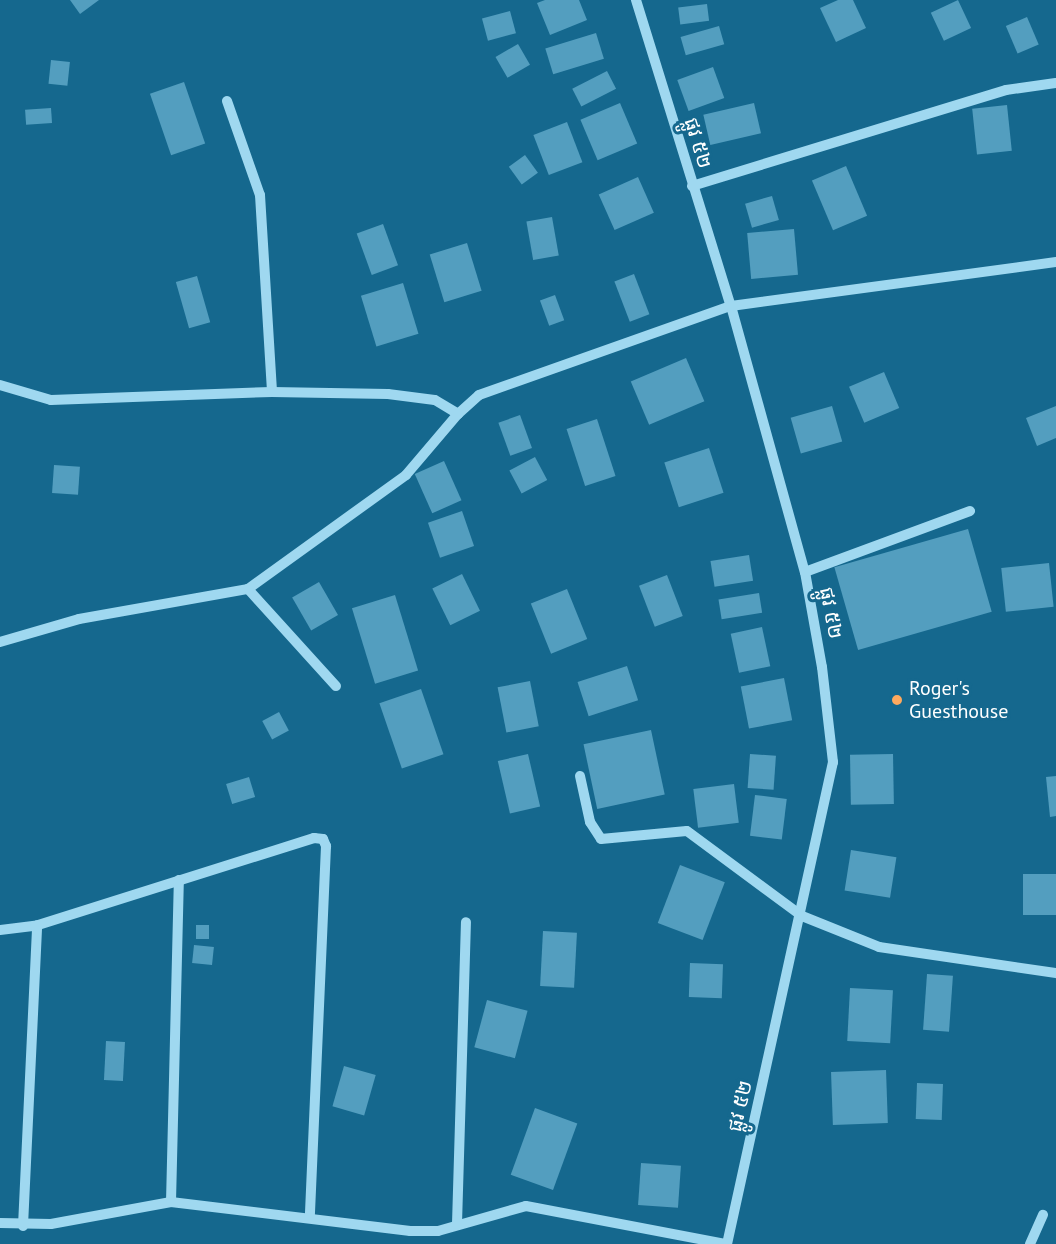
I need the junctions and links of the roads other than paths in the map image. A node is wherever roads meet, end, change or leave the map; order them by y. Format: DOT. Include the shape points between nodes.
graph roads {
  1 [pos="636,0"];
  2 [pos="1056,83"];
  3 [pos="227,101"];
  4 [pos="692,186"];
  5 [pos="1056,262"];
  6 [pos="731,306"];
  7 [pos="0,385"];
  8 [pos="272,392"];
  9 [pos="458,414"];
  10 [pos="970,511"];
  11 [pos="805,572"];
  12 [pos="248,590"];
  13 [pos="0,642"];
  14 [pos="336,686"];
  15 [pos="580,776"];
  16 [pos="179,880"];
  17 [pos="802,916"];
  18 [pos="466,922"];
  19 [pos="37,925"];
  20 [pos="0,930"];
  21 [pos="1056,974"];
  22 [pos="171,1202"];
  23 [pos="1043,1215"];
  24 [pos="310,1217"];
  25 [pos="0,1223"];
  26 [pos="457,1224"];
  27 [pos="23,1226"];
  28 [pos="726,1244"];
  29 [pos="1030,1244"];
  1 -- 4 [label="street, ផ្លូវ ៥២"];
  2 -- 4 [label="street" via="1006,90"];
  3 -- 8 [label="street" via="260,195"];
  4 -- 6 [label="street, ផ្លូវ ៥២"];
  5 -- 6 [label="street"];
  6 -- 9 [label="street" via="479,395"];
  6 -- 11 [label="street, ផ្លូវ ៥២"];
  7 -- 8 [label="street" via="51,400"];
  8 -- 9 [label="street" via="397,395 435,400"];
  9 -- 12 [label="street" via="406,475"];
  10 -- 11 [label="street"];
  11 -- 17 [label="street, ផ្លូវ ៥២" via="833,762"];
  12 -- 13 [label="street" via="79,619"];
  12 -- 14 [label="street"];
  15 -- 17 [label="street" via="590,822 601,839 687,831"];
  16 -- 19 [label="street"];
  16 -- 22 [label="street"];
  16 -- 24 [label="street" via="314,838 323,839 326,846"];
  17 -- 21 [label="street" via="879,947"];
  17 -- 28 [label="street, ផ្លូវ ៥២"];
  18 -- 26 [label="street"];
  19 -- 20 [label="street"];
  19 -- 27 [label="street"];
  22 -- 24 [label="street"];
  22 -- 27 [label="street"];
  23 -- 29 [label="street"];
  24 -- 26 [label="street" via="410,1231 438,1231"];
  25 -- 27 [label="street"];
  26 -- 28 [label="street" via="526,1206"];
}
